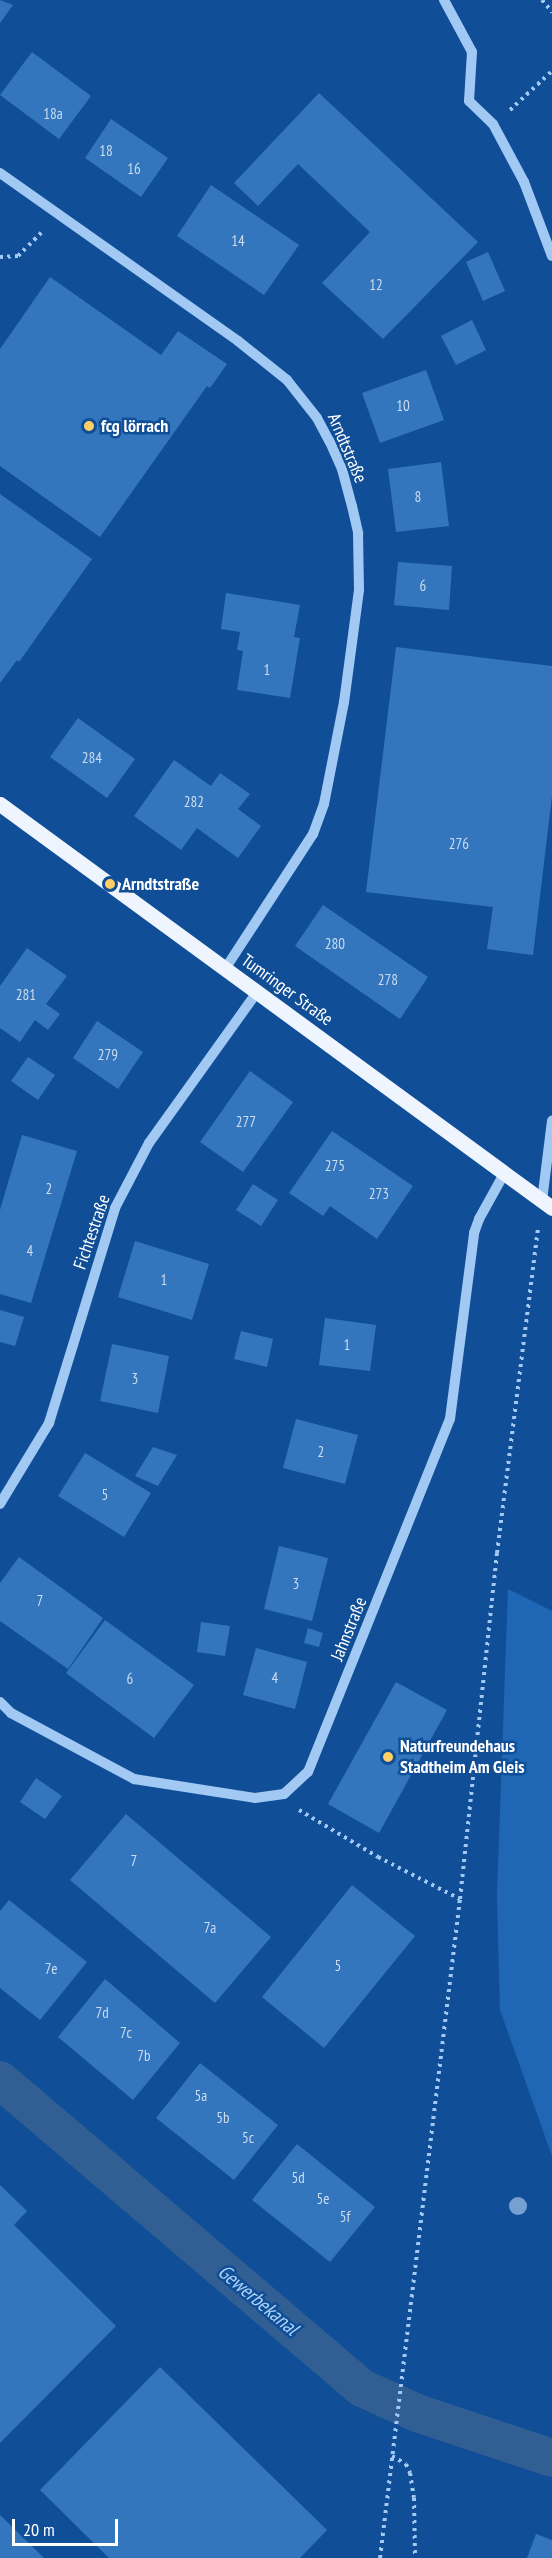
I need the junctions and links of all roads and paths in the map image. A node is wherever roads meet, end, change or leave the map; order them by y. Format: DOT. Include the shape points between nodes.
graph roads {
  1 [pos="444,0"];
  2 [pos="542,0"];
  3 [pos="552,12"];
  4 [pos="552,71"];
  5 [pos="493,124"];
  6 [pos="0,173"];
  7 [pos="59,214"];
  8 [pos="552,256"];
  9 [pos="0,257"];
  10 [pos="0,804"];
  11 [pos="225,969"];
  12 [pos="257,992"];
  13 [pos="552,1121"];
  14 [pos="505,1172"];
  15 [pos="547,1204"];
  16 [pos="0,1504"];
  17 [pos="0,1702"];
  18 [pos="284,1794"];
  19 [pos="460,1899"];
  20 [pos="392,2456"];
  21 [pos="380,2558"];
  22 [pos="415,2558"];
  1 -- 5 [label="street" via="472,52 469,101"];
  2 -- 3 [label="path"];
  4 -- 5 [label="path"];
  5 -- 8 [label="street" via="524,182"];
  6 -- 7 [label="street, Arndtstraße"];
  7 -- 9 [label="path" via="18,256"];
  7 -- 11 [label="street, Arndtstraße" via="287,380 330,442 352,506 359,543 359,590 326,798 313,834"];
  10 -- 11 [label="main road, Tumringer Straße"];
  11 -- 12 [label="main road, Tumringer Straße"];
  12 -- 14 [label="main road, Tumringer Straße"];
  12 -- 16 [label="street, Fichtestraße" via="149,1143 115,1208 49,1423"];
  13 -- 15 [label="street"];
  14 -- 15 [label="main road, Tumringer Straße"];
  14 -- 18 [label="street, Jahnstraße" via="474,1233 450,1419 308,1772"];
  15 -- 19 [label="path" via="498,1542"];
  17 -- 18 [label="street" via="11,1713 134,1779 255,1798"];
  18 -- 19 [label="path" via="301,1812"];
  19 -- 20 [label="path"];
  20 -- 21 [label="path"];
  20 -- 22 [label="path" via="406,2464 410,2474"];
}
